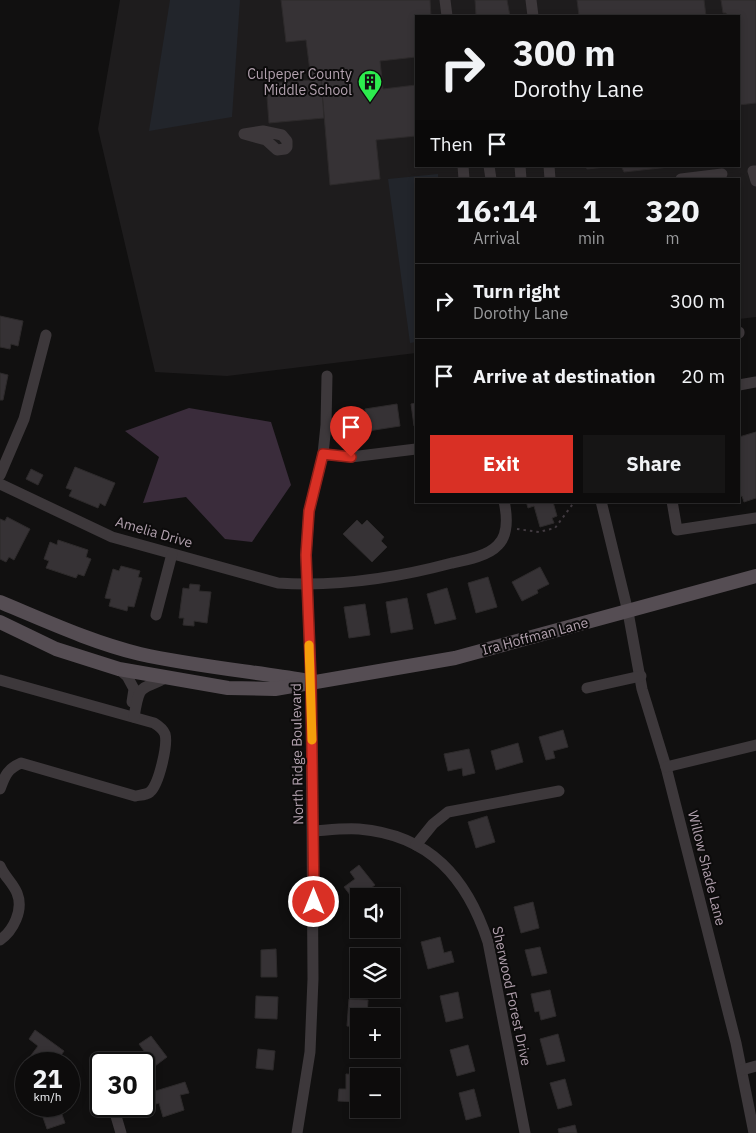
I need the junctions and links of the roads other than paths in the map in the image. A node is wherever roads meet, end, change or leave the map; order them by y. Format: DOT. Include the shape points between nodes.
graph roads {
  1 [pos="445,0"];
  2 [pos="531,0"];
  3 [pos="447,15"];
  4 [pos="533,15"];
  5 [pos="756,171"];
  6 [pos="723,173"];
  7 [pos="688,178"];
  8 [pos="756,181"];
  9 [pos="46,335"];
  10 [pos="327,376"];
  11 [pos="756,382"];
  12 [pos="740,385"];
  13 [pos="415,449"];
  14 [pos="323,454"];
  15 [pos="0,476"];
  16 [pos="0,484"];
  17 [pos="504,503"];
  18 [pos="601,503"];
  19 [pos="672,503"];
  20 [pos="756,518"];
  21 [pos="172,554"];
  22 [pos="756,576"];
  23 [pos="307,585"];
  24 [pos="0,602"];
  25 [pos="628,612"];
  26 [pos="156,615"];
  27 [pos="0,622"];
  28 [pos="119,669"];
  29 [pos="640,676"];
  30 [pos="167,677"];
  31 [pos="0,680"];
  32 [pos="311,681"];
  33 [pos="587,688"];
  34 [pos="130,716"];
  35 [pos="756,745"];
  36 [pos="666,767"];
  37 [pos="0,789"];
  38 [pos="558,791"];
  39 [pos="314,831"];
  40 [pos="416,845"];
  41 [pos="0,866"];
  42 [pos="0,940"];
  43 [pos="756,1066"];
  44 [pos="742,1070"];
  45 [pos="117,1117"];
  46 [pos="122,1133"];
  47 [pos="297,1133"];
  48 [pos="525,1133"];
  49 [pos="754,1133"];
  1 -- 3 [label="street"];
  2 -- 4 [label="street"];
  5 -- 8 [label="street" via="753,171"];
  6 -- 7 [label="street"];
  9 -- 15 [label="street" via="24,419"];
  10 -- 14 [label="street, North Ridge Boulevard"];
  11 -- 12 [label="street"];
  13 -- 14 [label="street" via="351,457"];
  14 -- 23 [label="street, North Ridge Boulevard" via="309,511"];
  16 -- 21 [label="street, Amelia Drive" via="112,537"];
  17 -- 23 [label="street, Amelia Drive" via="504,537 497,547 474,558 397,576"];
  18 -- 25 [label="street, Willow Shade Lane"];
  19 -- 20 [label="street" via="677,530"];
  21 -- 23 [label="street, Amelia Drive" via="278,584"];
  21 -- 26 [label="street"];
  22 -- 25 [label="main road, Ira Hoffman Lane"];
  23 -- 32 [label="street, North Ridge Boulevard"];
  24 -- 32 [label="main road, Ira Hoffman Lane" via="78,635 139,653"];
  25 -- 29 [label="street, Willow Shade Lane"];
  25 -- 32 [label="main road, Ira Hoffman Lane" via="454,658"];
  27 -- 28 [label="main road, Ira Hoffman Lane" via="56,648"];
  28 -- 30 [label="main road, Ira Hoffman Lane"];
  28 -- 34 [label="street" via="134,688"];
  29 -- 33 [label="street"];
  29 -- 36 [label="street, Willow Shade Lane"];
  30 -- 32 [label="main road, Ira Hoffman Lane" via="228,688 275,689"];
  30 -- 34 [label="street" via="145,686"];
  31 -- 34 [label="street"];
  32 -- 39 [label="street, North Ridge Boulevard"];
  34 -- 37 [label="street" via="154,723 165,732 165,751 150,792 135,796 21,764 6,773"];
  35 -- 36 [label="street"];
  36 -- 44 [label="street, Willow Shade Lane"];
  38 -- 40 [label="street" via="448,812"];
  39 -- 40 [label="street, Sherwood Forest Drive" via="358,829 388,834"];
  39 -- 47 [label="street, North Ridge Boulevard" via="310,1052"];
  40 -- 48 [label="street, Sherwood Forest Drive" via="440,860 462,885 478,912 488,942"];
  41 -- 42 [label="street" via="17,892 20,906 9,933"];
  43 -- 44 [label="street"];
  44 -- 49 [label="street, Willow Shade Lane"];
  45 -- 46 [label="street"];
}
